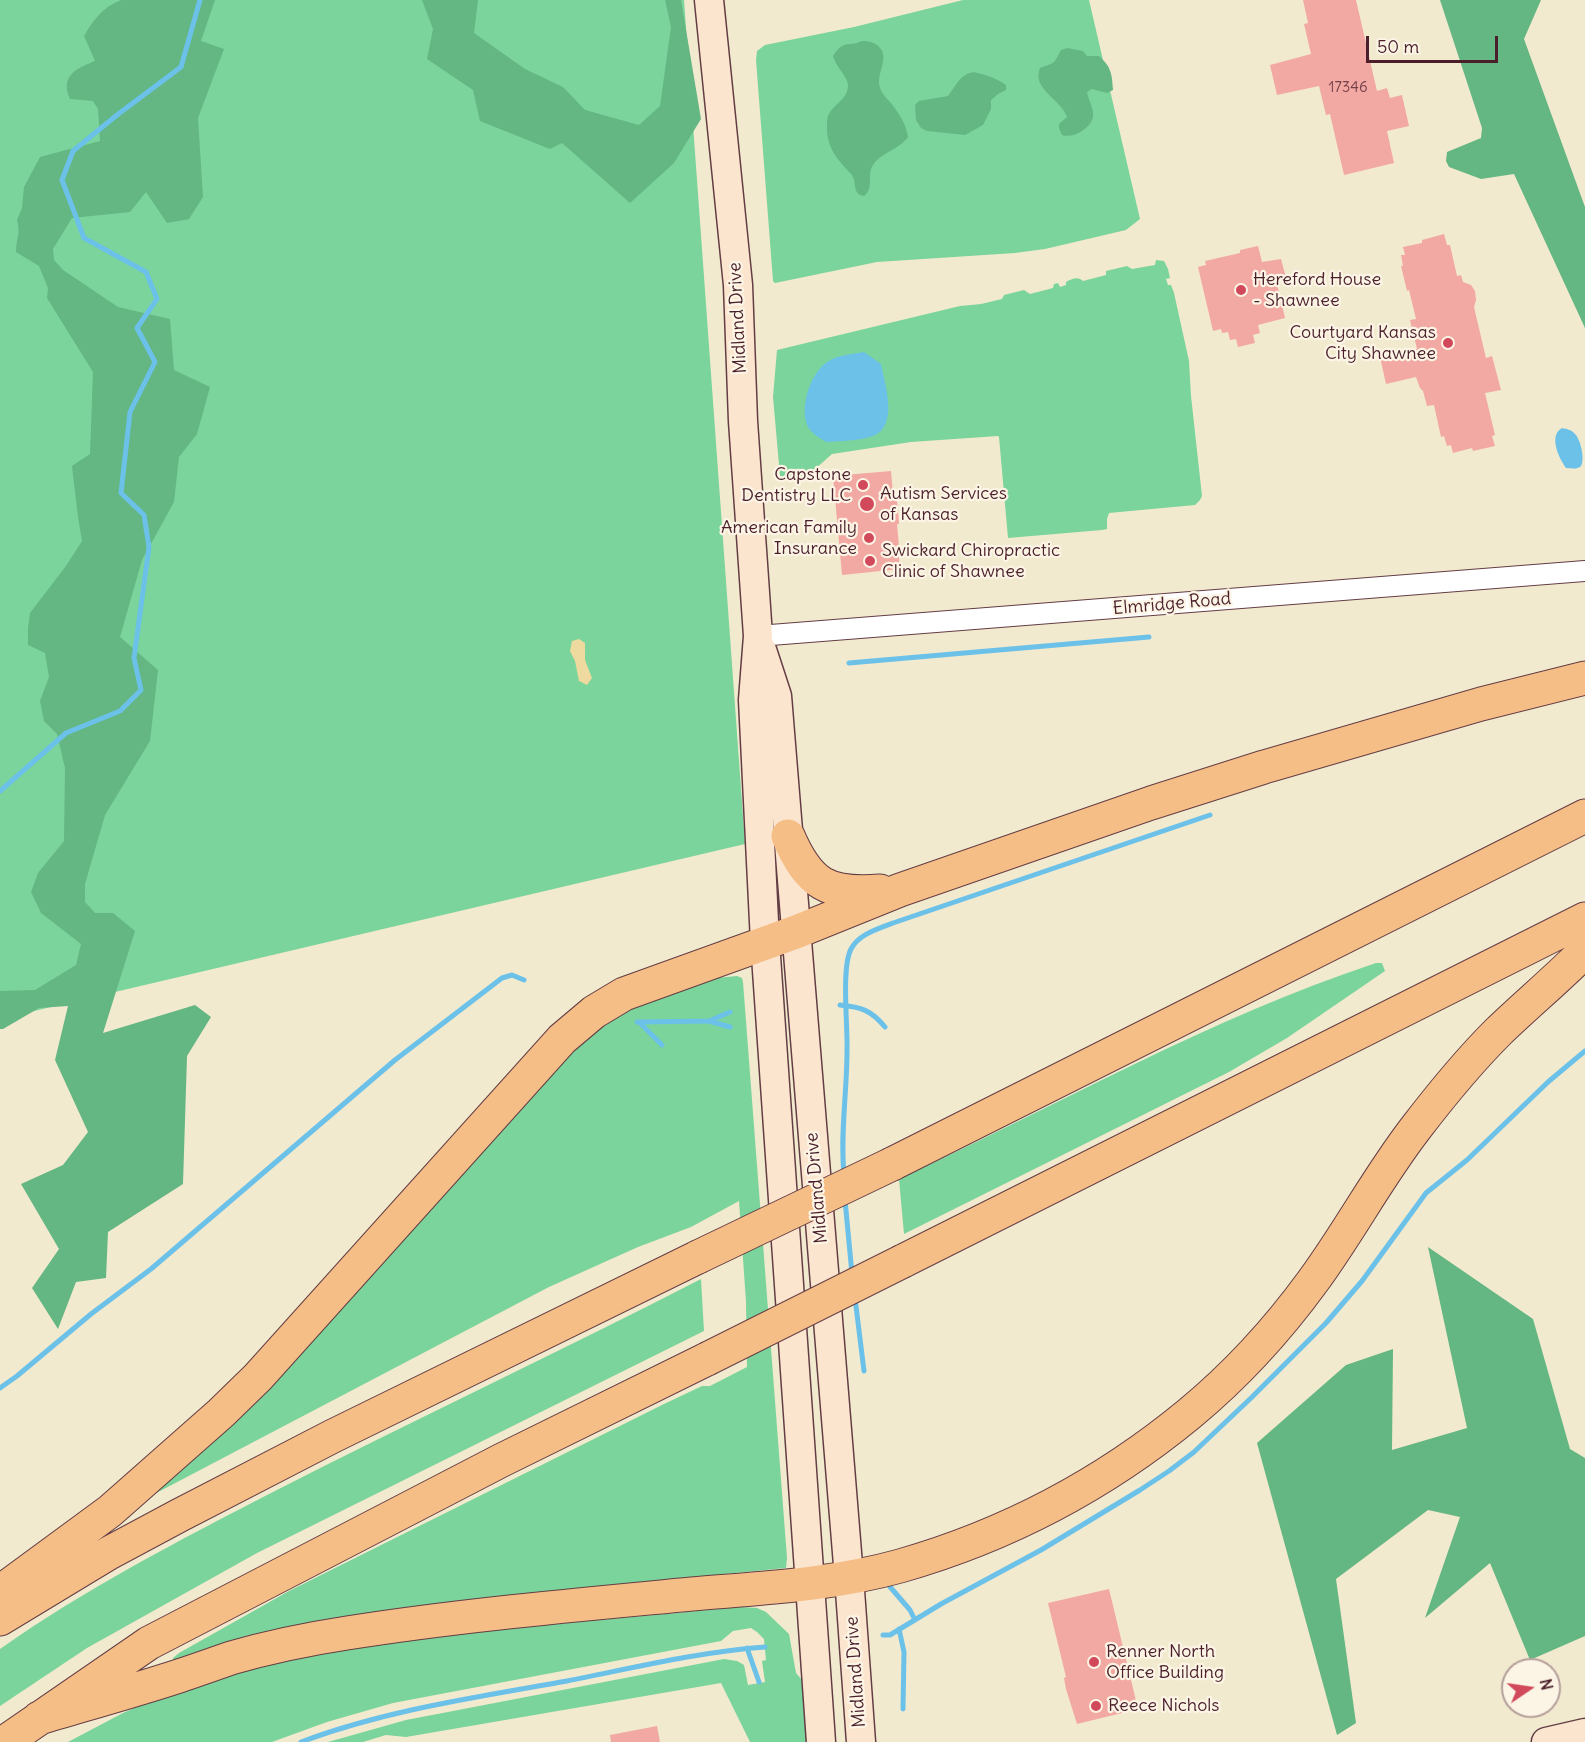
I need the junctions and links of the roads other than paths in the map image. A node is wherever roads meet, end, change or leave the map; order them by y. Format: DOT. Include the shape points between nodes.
graph roads {
  1 [pos="709,0"];
  2 [pos="1585,571"];
  3 [pos="758,636"];
  4 [pos="1585,678"];
  5 [pos="1585,816"];
  6 [pos="788,836"];
  7 [pos="900,890"];
  8 [pos="1585,919"];
  9 [pos="796,932"];
  10 [pos="765,942"];
  11 [pos="1585,951"];
  12 [pos="849,1577"];
  13 [pos="810,1583"];
  14 [pos="0,1592"];
  15 [pos="0,1619"];
  16 [pos="39,1718"];
  17 [pos="1585,1733"];
  18 [pos="4,1742"];
  19 [pos="821,1742"];
  20 [pos="861,1742"];
  21 [pos="1546,1742"];
  1 -- 3 [label="main road, Midland Drive" via="738,285 742,421"];
  2 -- 3 [label="street, Elmridge Road"];
  3 -- 6 [label="main road, Midland Drive" via="777,696"];
  3 -- 10 [label="main road, Midland Drive" via="753,700"];
  4 -- 7 [label="highway" via="1274,764"];
  5 -- 15 [label="highway, bridge" via="892,1164 333,1436 109,1553"];
  6 -- 7 [label="highway" via="808,872 822,884 854,893"];
  6 -- 9 [label="main road, Midland Drive"];
  7 -- 9 [label="highway"];
  8 -- 16 [label="highway, bridge" via="502,1460 149,1643"];
  9 -- 10 [label="highway"];
  9 -- 12 [label="main road, Midland Drive"];
  10 -- 13 [label="main road, Midland Drive"];
  10 -- 14 [label="highway" via="624,994 570,1032 250,1384 110,1511"];
  11 -- 12 [label="highway" via="1455,1079 1412,1133 1313,1281 1253,1353 1192,1411 1118,1467 1037,1513 947,1551"];
  12 -- 13 [label="highway"];
  12 -- 20 [label="main road, Midland Drive"];
  13 -- 16 [label="highway" via="344,1634 234,1658"];
  13 -- 19 [label="main road, Midland Drive"];
  16 -- 18 [label="highway"];
  17 -- 21 [label="main road"];
}
